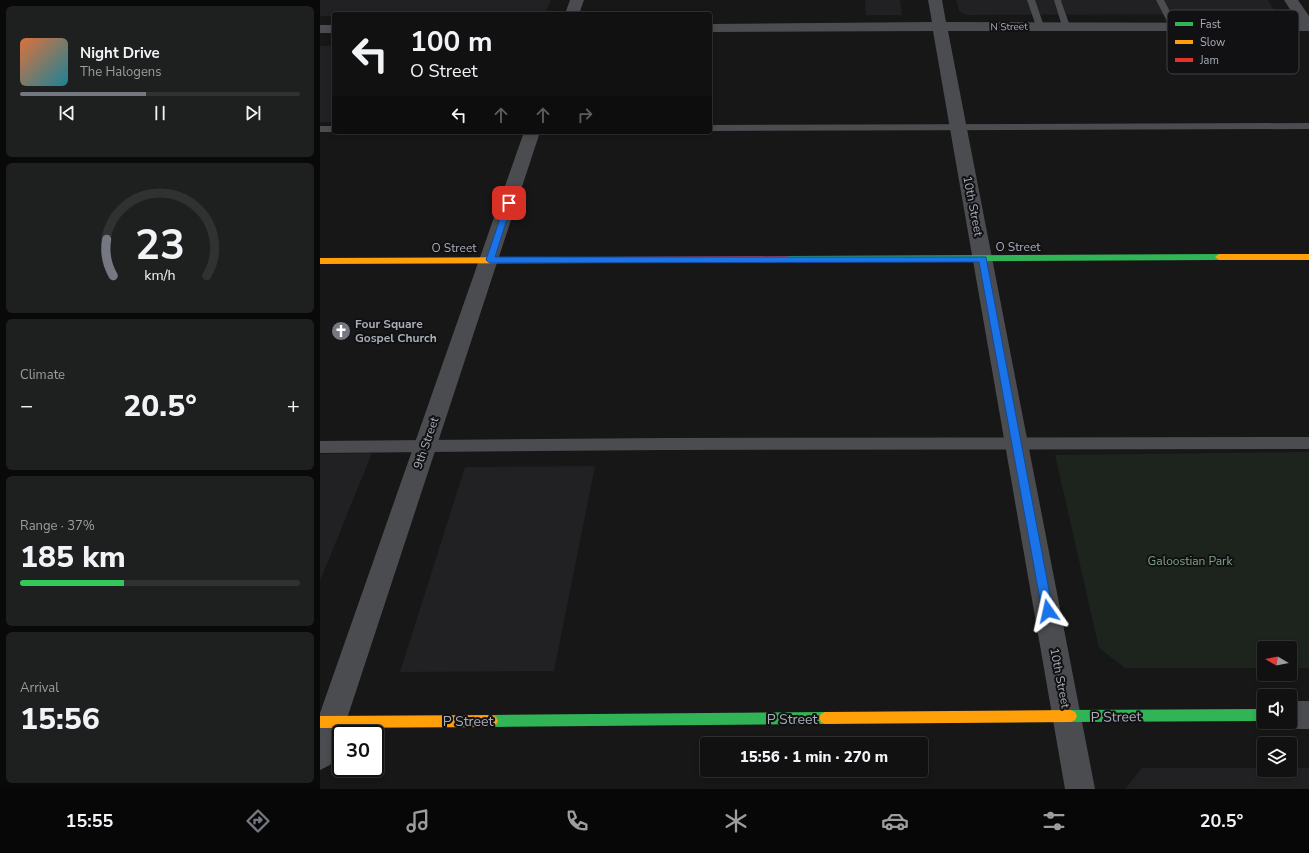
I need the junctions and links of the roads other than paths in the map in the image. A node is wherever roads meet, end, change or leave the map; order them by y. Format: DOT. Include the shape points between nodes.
graph roads {
  1 [pos="577,0"];
  2 [pos="934,0"];
  3 [pos="1031,0"];
  4 [pos="1058,0"];
  5 [pos="1160,0"];
  6 [pos="1291,0"];
  7 [pos="1298,10"];
  8 [pos="573,12"];
  9 [pos="1299,12"];
  10 [pos="1167,14"];
  11 [pos="1040,26"];
  12 [pos="1066,26"];
  13 [pos="1299,26"];
  14 [pos="1309,26"];
  15 [pos="1167,27"];
  16 [pos="712,28"];
  17 [pos="940,28"];
  18 [pos="320,29"];
  19 [pos="332,29"];
  20 [pos="1309,126"];
  21 [pos="958,127"];
  22 [pos="712,128"];
  23 [pos="320,129"];
  24 [pos="332,129"];
  25 [pos="531,134"];
  26 [pos="1309,257"];
  27 [pos="983,259"];
  28 [pos="490,260"];
  29 [pos="320,261"];
  30 [pos="1309,443"];
  31 [pos="1017,444"];
  32 [pos="426,445"];
  33 [pos="320,447"];
  34 [pos="1257,715"];
  35 [pos="1297,715"];
  36 [pos="1309,715"];
  37 [pos="1068,718"];
  38 [pos="326,722"];
  39 [pos="320,754"];
  40 [pos="1080,789"];
  1 -- 8 [label="street"];
  2 -- 17 [label="street, 10th Street"];
  3 -- 11 [label="lane"];
  4 -- 12 [label="lane"];
  5 -- 10 [label="lane"];
  6 -- 7 [label="street"];
  9 -- 14 [label="street"];
  11 -- 12 [label="street, N Street"];
  11 -- 17 [label="street, N Street"];
  12 -- 15 [label="street, N Street"];
  13 -- 14 [label="street, N Street"];
  16 -- 17 [label="street, N Street"];
  17 -- 21 [label="street, 10th Street"];
  18 -- 19 [label="street"];
  20 -- 21 [label="lane"];
  21 -- 22 [label="lane"];
  21 -- 27 [label="street, 10th Street"];
  23 -- 24 [label="lane"];
  25 -- 28 [label="street, 9th Street"];
  26 -- 27 [label="street, O Street"];
  27 -- 28 [label="street, O Street"];
  27 -- 31 [label="street, 10th Street"];
  28 -- 29 [label="street, O Street"];
  28 -- 32 [label="street, 9th Street"];
  30 -- 31 [label="lane"];
  31 -- 32 [label="lane"];
  31 -- 37 [label="street, 10th Street"];
  32 -- 33 [label="lane"];
  32 -- 38 [label="street, 9th Street"];
  34 -- 37 [label="street, P Street"];
  35 -- 36 [label="street"];
  37 -- 38 [label="street, P Street"];
  37 -- 40 [label="street, 10th Street"];
  38 -- 39 [label="street, 9th Street"];
}
